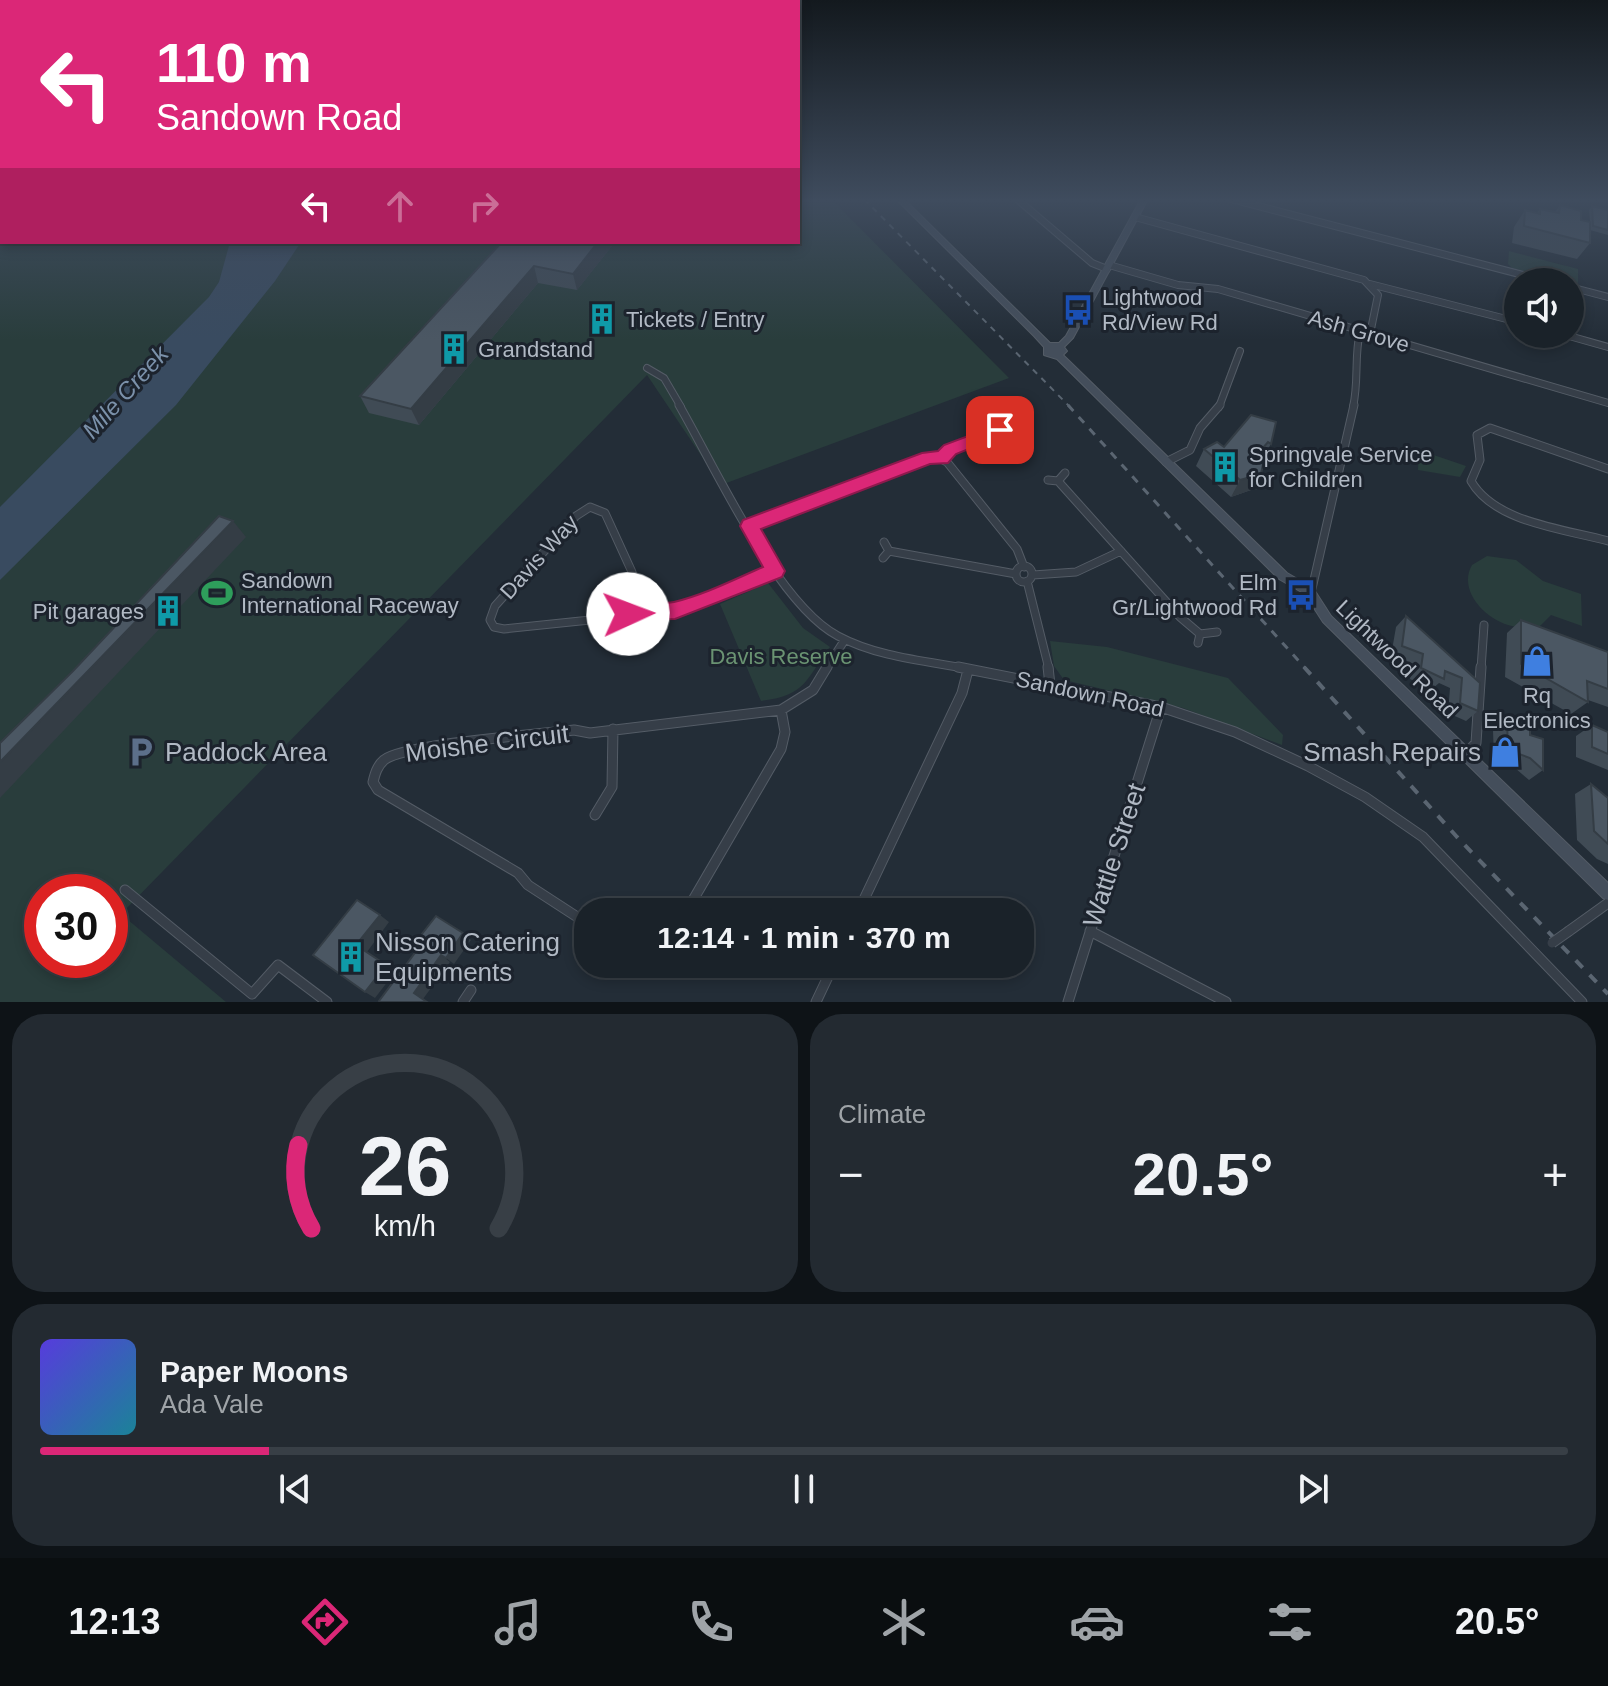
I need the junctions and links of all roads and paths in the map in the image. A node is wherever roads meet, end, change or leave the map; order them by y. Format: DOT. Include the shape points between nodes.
graph roads {
  1 [pos="946,246"];
  2 [pos="1072,246"];
  3 [pos="1119,246"];
  4 [pos="1236,246"];
  5 [pos="1411,246"];
  6 [pos="1108,267"];
  7 [pos="1504,270"];
  8 [pos="1370,284"];
  9 [pos="1584,291"];
  10 [pos="1608,297"];
  11 [pos="1504,318"];
  12 [pos="1360,331"];
  13 [pos="1370,334"];
  14 [pos="1584,340"];
  15 [pos="1608,347"];
  16 [pos="1059,351"];
  17 [pos="1240,351"];
  18 [pos="647,368"];
  19 [pos="1608,403"];
  20 [pos="1023,421"];
  21 [pos="942,458"];
  22 [pos="1166,462"];
  23 [pos="1608,469"];
  24 [pos="1065,473"];
  25 [pos="1048,480"];
  26 [pos="1058,481"];
  27 [pos="749,526"];
  28 [pos="1608,541"];
  29 [pos="884,542"];
  30 [pos="1121,551"];
  31 [pos="1024,567"];
  32 [pos="775,571"];
  33 [pos="1016,574"];
  34 [pos="1030,578"];
  35 [pos="1311,593"];
  36 [pos="638,607"];
  37 [pos="1484,625"];
  38 [pos="1217,632"];
  39 [pos="844,641"];
  40 [pos="968,670"];
  41 [pos="1050,685"];
  42 [pos="1161,707"];
  43 [pos="781,710"];
  44 [pos="613,729"];
  45 [pos="1466,754"];
  46 [pos="595,815"];
  47 [pos="128,892"];
  48 [pos="1608,893"];
  49 [pos="694,898"];
  50 [pos="865,898"];
  51 [pos="1608,903"];
  52 [pos="574,915"];
  53 [pos="1090,931"];
  54 [pos="1537,955"];
  55 [pos="827,978"];
  56 [pos="471,990"];
  57 [pos="327,1002"];
  58 [pos="463,1002"];
  59 [pos="816,1002"];
  60 [pos="1068,1002"];
  61 [pos="1226,1002"];
  62 [pos="1582,1002"];
  1 -- 16 [label="main road"];
  2 -- 6 [label="street, Ash Grove" via="1092,263"];
  3 -- 6 [label="main road"];
  4 -- 8 [label="street"];
  5 -- 7 [label="street"];
  6 -- 12 [label="street, Ash Grove" via="1178,285 1214,288"];
  6 -- 16 [label="main road"];
  8 -- 11 [label="street"];
  8 -- 13 [label="street" via="1378,298"];
  9 -- 10 [label="street"];
  12 -- 13 [label="street, Ash Grove"];
  12 -- 35 [label="street" via="1354,358 1357,389"];
  13 -- 19 [label="street, Ash Grove"];
  14 -- 15 [label="street"];
  16 -- 22 [label="main road, Lightwood Road"];
  17 -- 22 [label="street" via="1219,407 1200,428 1190,450"];
  18 -- 27 [label="street, Sandown Road" via="664,378"];
  20 -- 21 [label="street" via="953,448"];
  21 -- 27 [label="street" via="929,458"];
  21 -- 31 [label="street" via="1017,549"];
  22 -- 35 [label="main road, Lightwood Road" via="1283,576"];
  23 -- 28 [label="street" via="1490,428 1477,435 1480,460 1471,481 1477,496 1494,507"];
  24 -- 26 [label="street"];
  25 -- 26 [label="street"];
  26 -- 30 [label="street"];
  27 -- 32 [label="street, Sandown Road"];
  29 -- 33 [label="street" via="886,555"];
  30 -- 34 [label="street" via="1073,573"];
  30 -- 38 [label="street" via="1199,638"];
  31 -- 33 [label="street"];
  31 -- 34 [label="street"];
  32 -- 36 [label="street, Davis Way" via="675,611 648,613"];
  32 -- 39 [label="street, Sandown Road" via="802,611"];
  33 -- 34 [label="street"];
  34 -- 41 [label="street" via="1032,610 1048,648"];
  35 -- 45 [label="main road, Lightwood Road" via="1327,619"];
  36 -- 36 [label="street, Davis Way" via="632,572 605,513 590,507 495,606 490,622 504,629 583,621 622,617"];
  37 -- 45 [label="street" via="1476,743"];
  39 -- 40 [label="street, Sandown Road"];
  39 -- 43 [label="street, Moishe Circuit" via="813,690"];
  40 -- 41 [label="street, Sandown Road"];
  40 -- 50 [label="street" via="962,693"];
  41 -- 42 [label="street, Sandown Road"];
  42 -- 53 [label="street, Wattle Street"];
  42 -- 54 [label="street, Sandown Road" via="1281,753 1404,822 1440,851"];
  43 -- 44 [label="street, Moishe Circuit"];
  43 -- 49 [label="street" via="781,749"];
  44 -- 46 [label="street" via="612,787"];
  44 -- 52 [label="street, Moishe Circuit" via="394,754 373,775 378,790 518,873 531,888"];
  45 -- 48 [label="main road, Lightwood Road"];
  47 -- 57 [label="street" via="252,994 278,965"];
  51 -- 54 [label="street, bridge"];
  53 -- 60 [label="street, Wattle Street"];
  53 -- 61 [label="street"];
  54 -- 62 [label="street, Sandown Road"];
  55 -- 59 [label="street"];
  56 -- 58 [label="street"];
}
